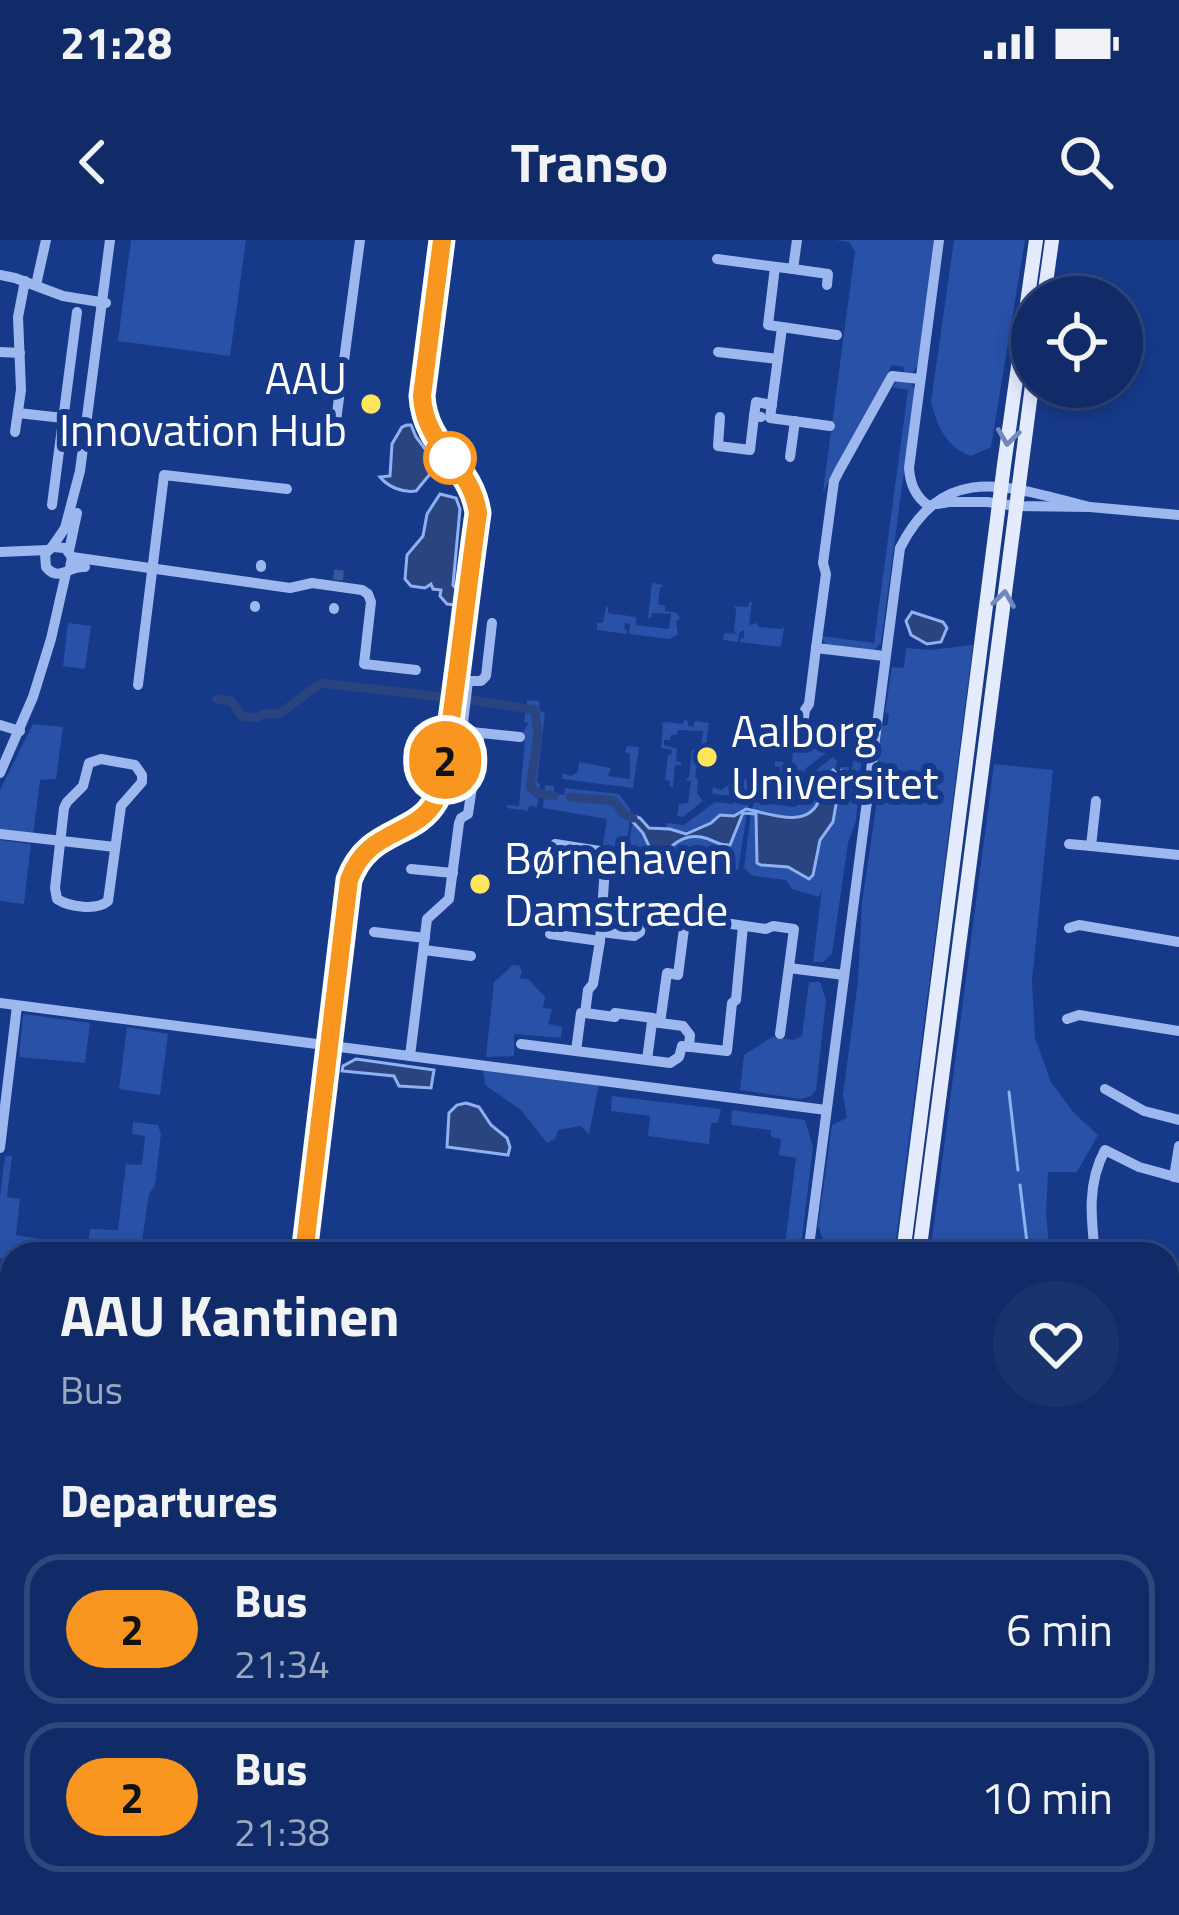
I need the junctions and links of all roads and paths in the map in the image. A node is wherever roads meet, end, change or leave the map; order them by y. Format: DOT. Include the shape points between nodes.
graph roads {
  1 [pos="46,240"];
  2 [pos="114,240"];
  3 [pos="360,240"];
  4 [pos="796,240"];
  5 [pos="939,240"];
  6 [pos="1036,240"];
  7 [pos="1052,240"];
  8 [pos="717,259"];
  9 [pos="775,267"];
  10 [pos="793,269"];
  11 [pos="0,275"];
  12 [pos="1047,276"];
  13 [pos="31,283"];
  14 [pos="827,284"];
  15 [pos="106,303"];
  16 [pos="77,311"];
  17 [pos="782,328"];
  18 [pos="837,334"];
  19 [pos="0,352"];
  20 [pos="718,352"];
  21 [pos="20,353"];
  22 [pos="778,359"];
  23 [pos="920,379"];
  24 [pos="1027,408"];
  25 [pos="771,411"];
  26 [pos="18,413"];
  27 [pos="720,417"];
  28 [pos="63,418"];
  29 [pos="795,422"];
  30 [pos="830,426"];
  31 [pos="335,428"];
  32 [pos="15,432"];
  33 [pos="790,457"];
  34 [pos="287,488"];
  35 [pos="1009,497"];
  36 [pos="52,506"];
  37 [pos="928,506"];
  38 [pos="1179,515"];
  39 [pos="50,549"];
  40 [pos="6,553"];
  41 [pos="69,562"];
  42 [pos="48,570"];
  43 [pos="151,572"];
  44 [pos="56,612"];
  45 [pos="492,623"];
  46 [pos="816,648"];
  47 [pos="884,656"];
  48 [pos="416,670"];
  49 [pos="138,685"];
  50 [pos="0,724"];
  51 [pos="20,731"];
  52 [pos="489,735"];
  53 [pos="802,735"];
  54 [pos="520,736"];
  55 [pos="0,773"];
  56 [pos="1096,801"];
  57 [pos="0,834"];
  58 [pos="60,841"];
  59 [pos="555,844"];
  60 [pos="1069,844"];
  61 [pos="1091,846"];
  62 [pos="115,848"];
  63 [pos="1179,855"];
  64 [pos="411,868"];
  65 [pos="453,873"];
  66 [pos="686,921"];
  67 [pos="743,926"];
  68 [pos="1069,928"];
  69 [pos="374,932"];
  70 [pos="550,934"];
  71 [pos="601,936"];
  72 [pos="1179,942"];
  73 [pos="424,944"];
  74 [pos="471,956"];
  75 [pos="789,968"];
  76 [pos="844,975"];
  77 [pos="0,1003"];
  78 [pos="17,1006"];
  79 [pos="585,1013"];
  80 [pos="1066,1018"];
  81 [pos="656,1023"];
  82 [pos="1179,1031"];
  83 [pos="781,1034"];
  84 [pos="521,1044"];
  85 [pos="689,1047"];
  86 [pos="576,1051"];
  87 [pos="410,1056"];
  88 [pos="620,1057"];
  89 [pos="647,1060"];
  90 [pos="617,1083"];
  91 [pos="1105,1089"];
  92 [pos="826,1109"];
  93 [pos="1179,1120"];
  94 [pos="1179,1146"];
  95 [pos="0,1148"];
  96 [pos="1176,1177"];
  97 [pos="809,1242"];
  98 [pos="905,1242"];
  99 [pos="920,1242"];
  100 [pos="1094,1242"];
  1 -- 13 [label="street"];
  2 -- 15 [label="street"];
  3 -- 31 [label="street"];
  4 -- 10 [label="street"];
  5 -- 23 [label="street"];
  6 -- 35 [label="main road, one-way"];
  7 -- 12 [label="main road"];
  8 -- 9 [label="street"];
  9 -- 10 [label="street"];
  9 -- 17 [label="street" via="768,326"];
  10 -- 14 [label="street" via="828,274"];
  11 -- 13 [label="street"];
  13 -- 15 [label="street"];
  13 -- 21 [label="street" via="18,317"];
  15 -- 39 [label="street" via="80,471 65,527"];
  15 -- 41 [label="street"];
  16 -- 28 [label="street"];
  17 -- 18 [label="street"];
  17 -- 22 [label="street"];
  19 -- 21 [label="street"];
  20 -- 22 [label="street"];
  21 -- 26 [label="street"];
  22 -- 25 [label="street"];
  23 -- 37 [label="street" via="909,468"];
  23 -- 46 [label="street" via="892,376 834,481"];
  24 -- 35 [label="main road"];
  25 -- 27 [label="street" via="754,416 749,450 718,446"];
  25 -- 29 [label="street"];
  26 -- 28 [label="street"];
  26 -- 32 [label="street"];
  28 -- 36 [label="street"];
  29 -- 30 [label="street"];
  29 -- 33 [label="street"];
  34 -- 43 [label="street" via="164,475"];
  35 -- 37 [label="street"];
  35 -- 38 [label="street"];
  35 -- 98 [label="main road"];
  99 -- 35 [label="main road, one-way"];
  37 -- 47 [label="street" via="900,548"];
  39 -- 40 [label="street"];
  39 -- 41 [label="street" via="61,546"];
  39 -- 42 [label="street"];
  40 -- 42 [label="street"];
  41 -- 42 [label="street" via="58,575"];
  41 -- 43 [label="street"];
  41 -- 44 [label="street"];
  42 -- 44 [label="street"];
  43 -- 48 [label="street" via="365,596 371,602 364,664"];
  43 -- 49 [label="street"];
  44 -- 51 [label="street"];
  45 -- 52 [label="street" via="486,676 468,681 462,731"];
  46 -- 47 [label="street"];
  46 -- 53 [label="street"];
  47 -- 76 [label="street"];
  50 -- 51 [label="street"];
  51 -- 55 [label="street"];
  52 -- 54 [label="street"];
  52 -- 65 [label="street" via="469,814 459,823"];
  56 -- 61 [label="street"];
  57 -- 58 [label="street"];
  58 -- 62 [label="street"];
  58 -- 62 [label="street" via="56,896 64,903 108,901"];
  58 -- 62 [label="street" via="65,805 89,763 101,759 135,765 142,777 122,803"];
  59 -- 71 [label="street" via="606,852"];
  60 -- 61 [label="street"];
  61 -- 63 [label="street"];
  64 -- 65 [label="street"];
  65 -- 73 [label="street" via="449,899 430,914"];
  66 -- 67 [label="street"];
  66 -- 71 [label="street" via="642,918 634,936"];
  66 -- 81 [label="street" via="678,975 667,973"];
  67 -- 75 [label="street" via="794,928"];
  67 -- 85 [label="street" via="727,1051"];
  68 -- 72 [label="street"];
  69 -- 73 [label="street"];
  70 -- 71 [label="street"];
  71 -- 79 [label="street"];
  73 -- 74 [label="street"];
  73 -- 87 [label="street"];
  75 -- 76 [label="street"];
  75 -- 83 [label="street"];
  76 -- 92 [label="street"];
  77 -- 78 [label="street"];
  78 -- 87 [label="street"];
  78 -- 95 [label="street"];
  79 -- 81 [label="street"];
  79 -- 86 [label="street"];
  80 -- 82 [label="street"];
  81 -- 85 [label="street" via="683,1026"];
  81 -- 89 [label="street"];
  84 -- 86 [label="street"];
  85 -- 89 [label="street" via="670,1063"];
  86 -- 88 [label="street"];
  87 -- 90 [label="street"];
  88 -- 89 [label="street"];
  88 -- 90 [label="street"];
  90 -- 92 [label="street"];
  91 -- 93 [label="street"];
  92 -- 97 [label="street"];
  94 -- 96 [label="street"];
  96 -- 100 [label="street" via="1102,1148 1091,1202"];
}
